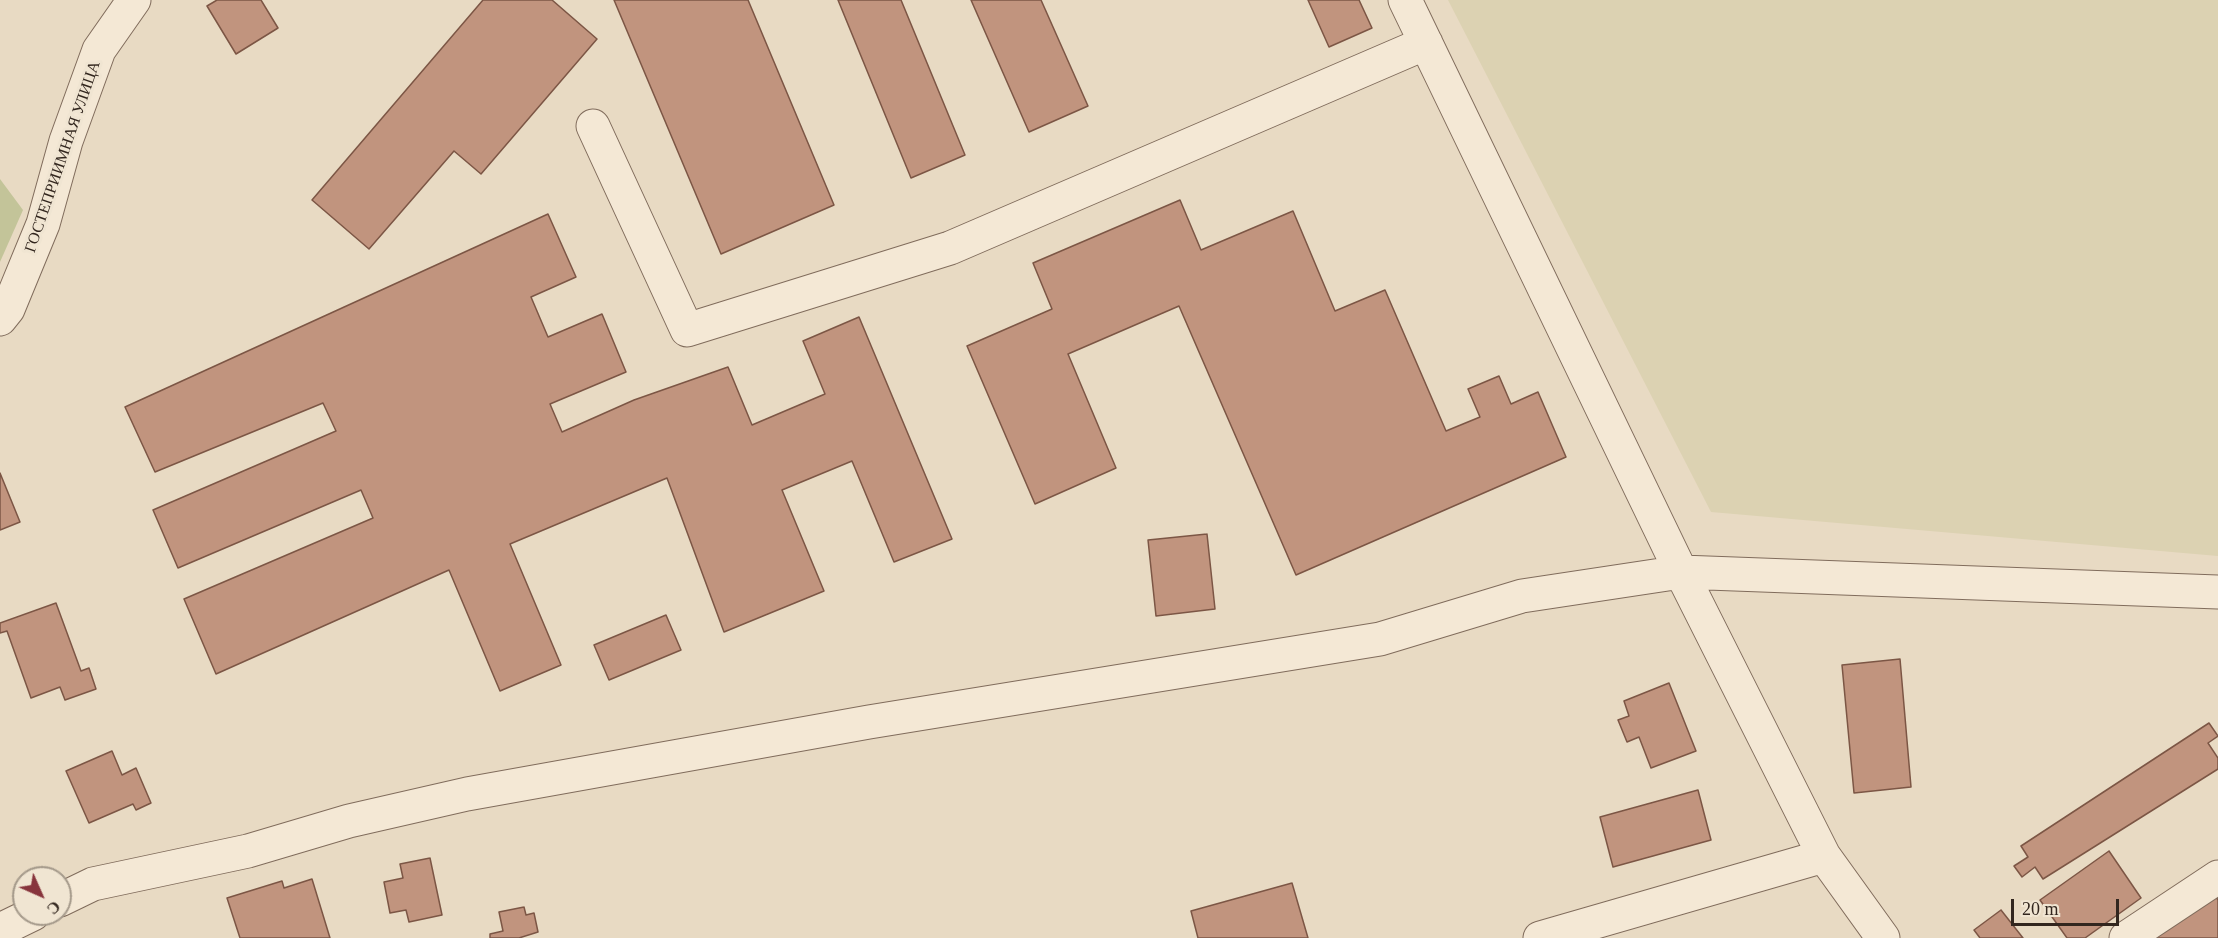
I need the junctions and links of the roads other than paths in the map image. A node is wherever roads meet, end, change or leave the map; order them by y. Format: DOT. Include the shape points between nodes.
graph roads {
  1 [pos="134,0"];
  2 [pos="1405,0"];
  3 [pos="1426,43"];
  4 [pos="594,126"];
  5 [pos="0,319"];
  6 [pos="1681,572"];
  7 [pos="2218,592"];
  8 [pos="1824,856"];
  9 [pos="2218,877"];
  10 [pos="72,894"];
  11 [pos="1540,938"];
  12 [pos="1883,938"];
  13 [pos="2126,938"];
  1 -- 5 [label="street, ГОСТЕПРИИМНАЯ УЛИЦА" via="99,50 66,141 43,224 8,309"];
  2 -- 3 [label="street"];
  3 -- 4 [label="street" via="950,248 687,330"];
  3 -- 6 [label="street"];
  6 -- 7 [label="street"];
  6 -- 8 [label="street"];
  6 -- 10 [label="street" via="1522,596 1380,639 869,722 467,794 350,821 248,851 93,884"];
  8 -- 11 [label="street"];
  8 -- 12 [label="street"];
  9 -- 13 [label="street"];
}
